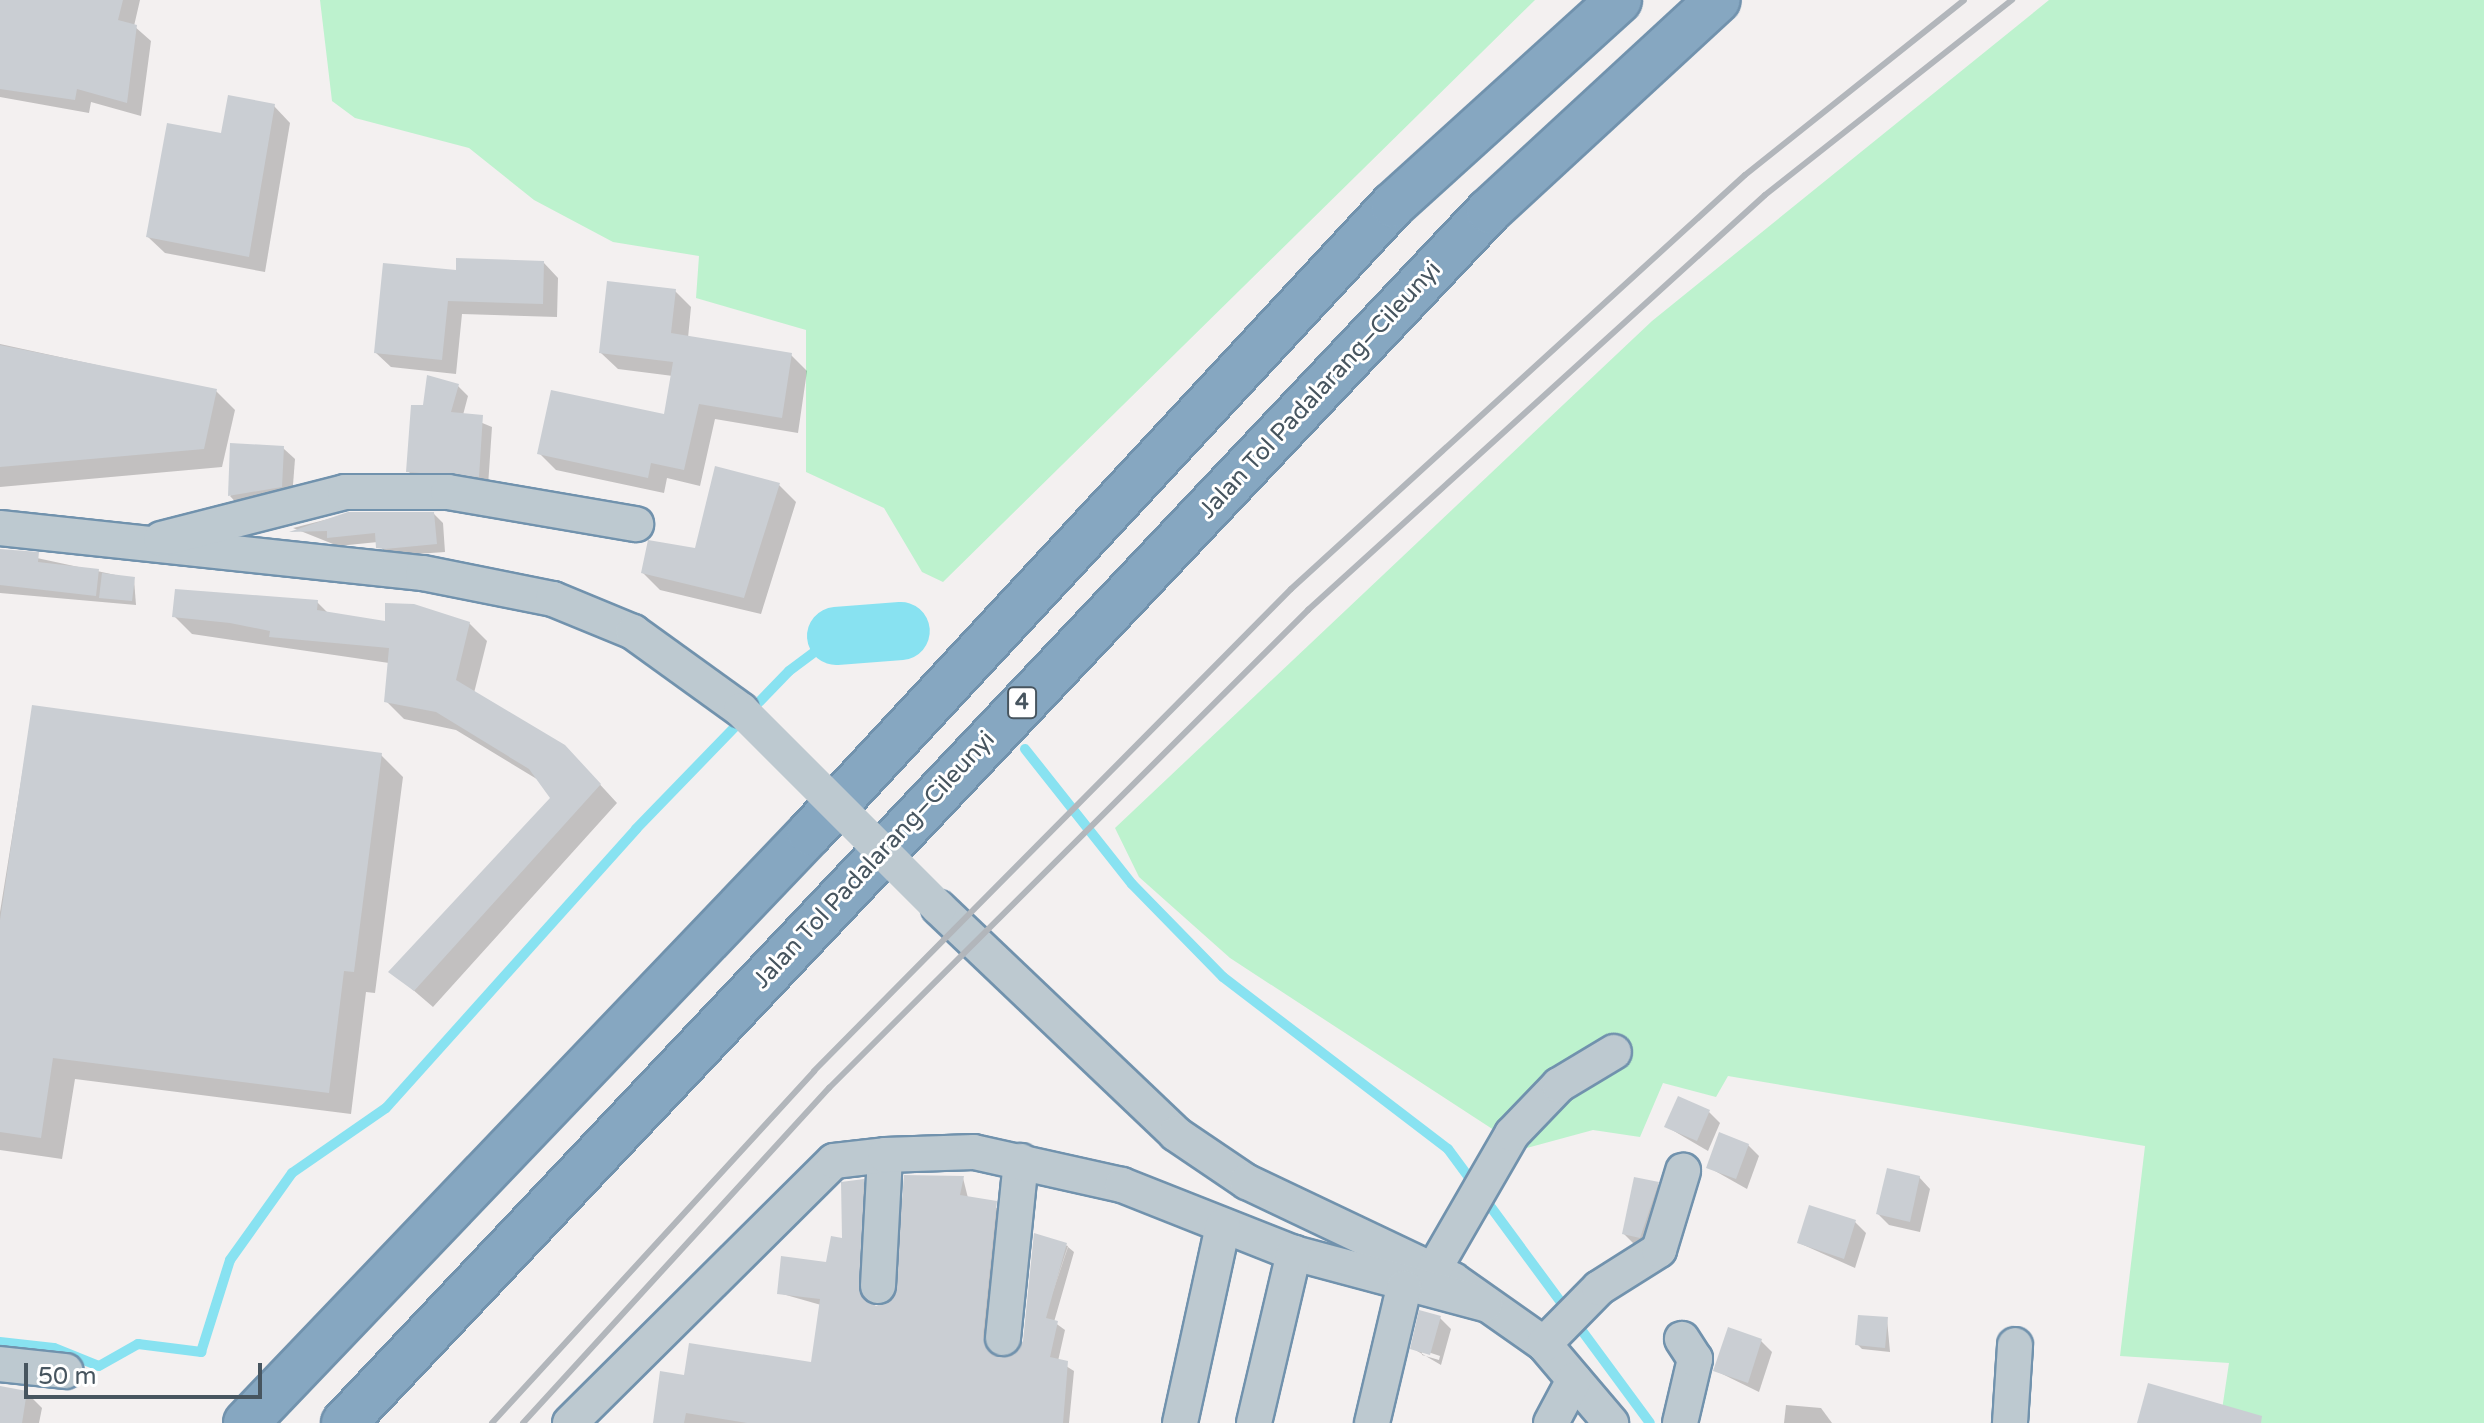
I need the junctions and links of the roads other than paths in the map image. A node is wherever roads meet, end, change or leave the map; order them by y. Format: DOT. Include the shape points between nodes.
graph roads {
  1 [pos="1619,0"];
  2 [pos="1718,0"];
  3 [pos="636,524"];
  4 [pos="0,528"];
  5 [pos="151,542"];
  6 [pos="1614,1052"];
  7 [pos="885,1155"];
  8 [pos="1021,1161"];
  9 [pos="1683,1171"];
  10 [pos="1223,1226"];
  11 [pos="1294,1253"];
  12 [pos="1434,1269"];
  13 [pos="878,1286"];
  14 [pos="1404,1288"];
  15 [pos="1485,1304"];
  16 [pos="1563,1324"];
  17 [pos="1003,1338"];
  18 [pos="1682,1339"];
  19 [pos="2015,1345"];
  20 [pos="0,1364"];
  21 [pos="66,1371"];
  22 [pos="1574,1380"];
  23 [pos="246,1423"];
  24 [pos="344,1423"];
  25 [pos="570,1423"];
  26 [pos="1180,1423"];
  27 [pos="1254,1423"];
  28 [pos="1372,1423"];
  29 [pos="1551,1423"];
  30 [pos="1611,1423"];
  31 [pos="1680,1423"];
  32 [pos="2010,1423"];
  1 -- 23 [label="highway" via="1393,205 810,833"];
  2 -- 24 [label="highway, Jalan Tol Padalarang–Cileunyi / 4" via="1489,211"];
  3 -- 5 [label="street" via="448,492 345,492"];
  4 -- 5 [label="street"];
  5 -- 12 [label="street, bridge" via="423,573 553,599 633,632 741,710 1048,1019 1176,1134 1247,1182"];
  6 -- 12 [label="street" via="1537,1104"];
  7 -- 8 [label="street" via="974,1152"];
  7 -- 13 [label="street"];
  7 -- 25 [label="street" via="834,1161"];
  8 -- 10 [label="street" via="1122,1185"];
  8 -- 17 [label="street"];
  9 -- 16 [label="street" via="1659,1250"];
  10 -- 11 [label="street"];
  10 -- 26 [label="street"];
  11 -- 14 [label="street"];
  11 -- 27 [label="street"];
  12 -- 15 [label="street"];
  14 -- 15 [label="street"];
  14 -- 28 [label="street"];
  15 -- 16 [label="street"];
  16 -- 22 [label="street"];
  18 -- 31 [label="street" via="1695,1359"];
  19 -- 32 [label="street"];
  20 -- 21 [label="street"];
  22 -- 29 [label="street"];
  22 -- 30 [label="street"];
}
